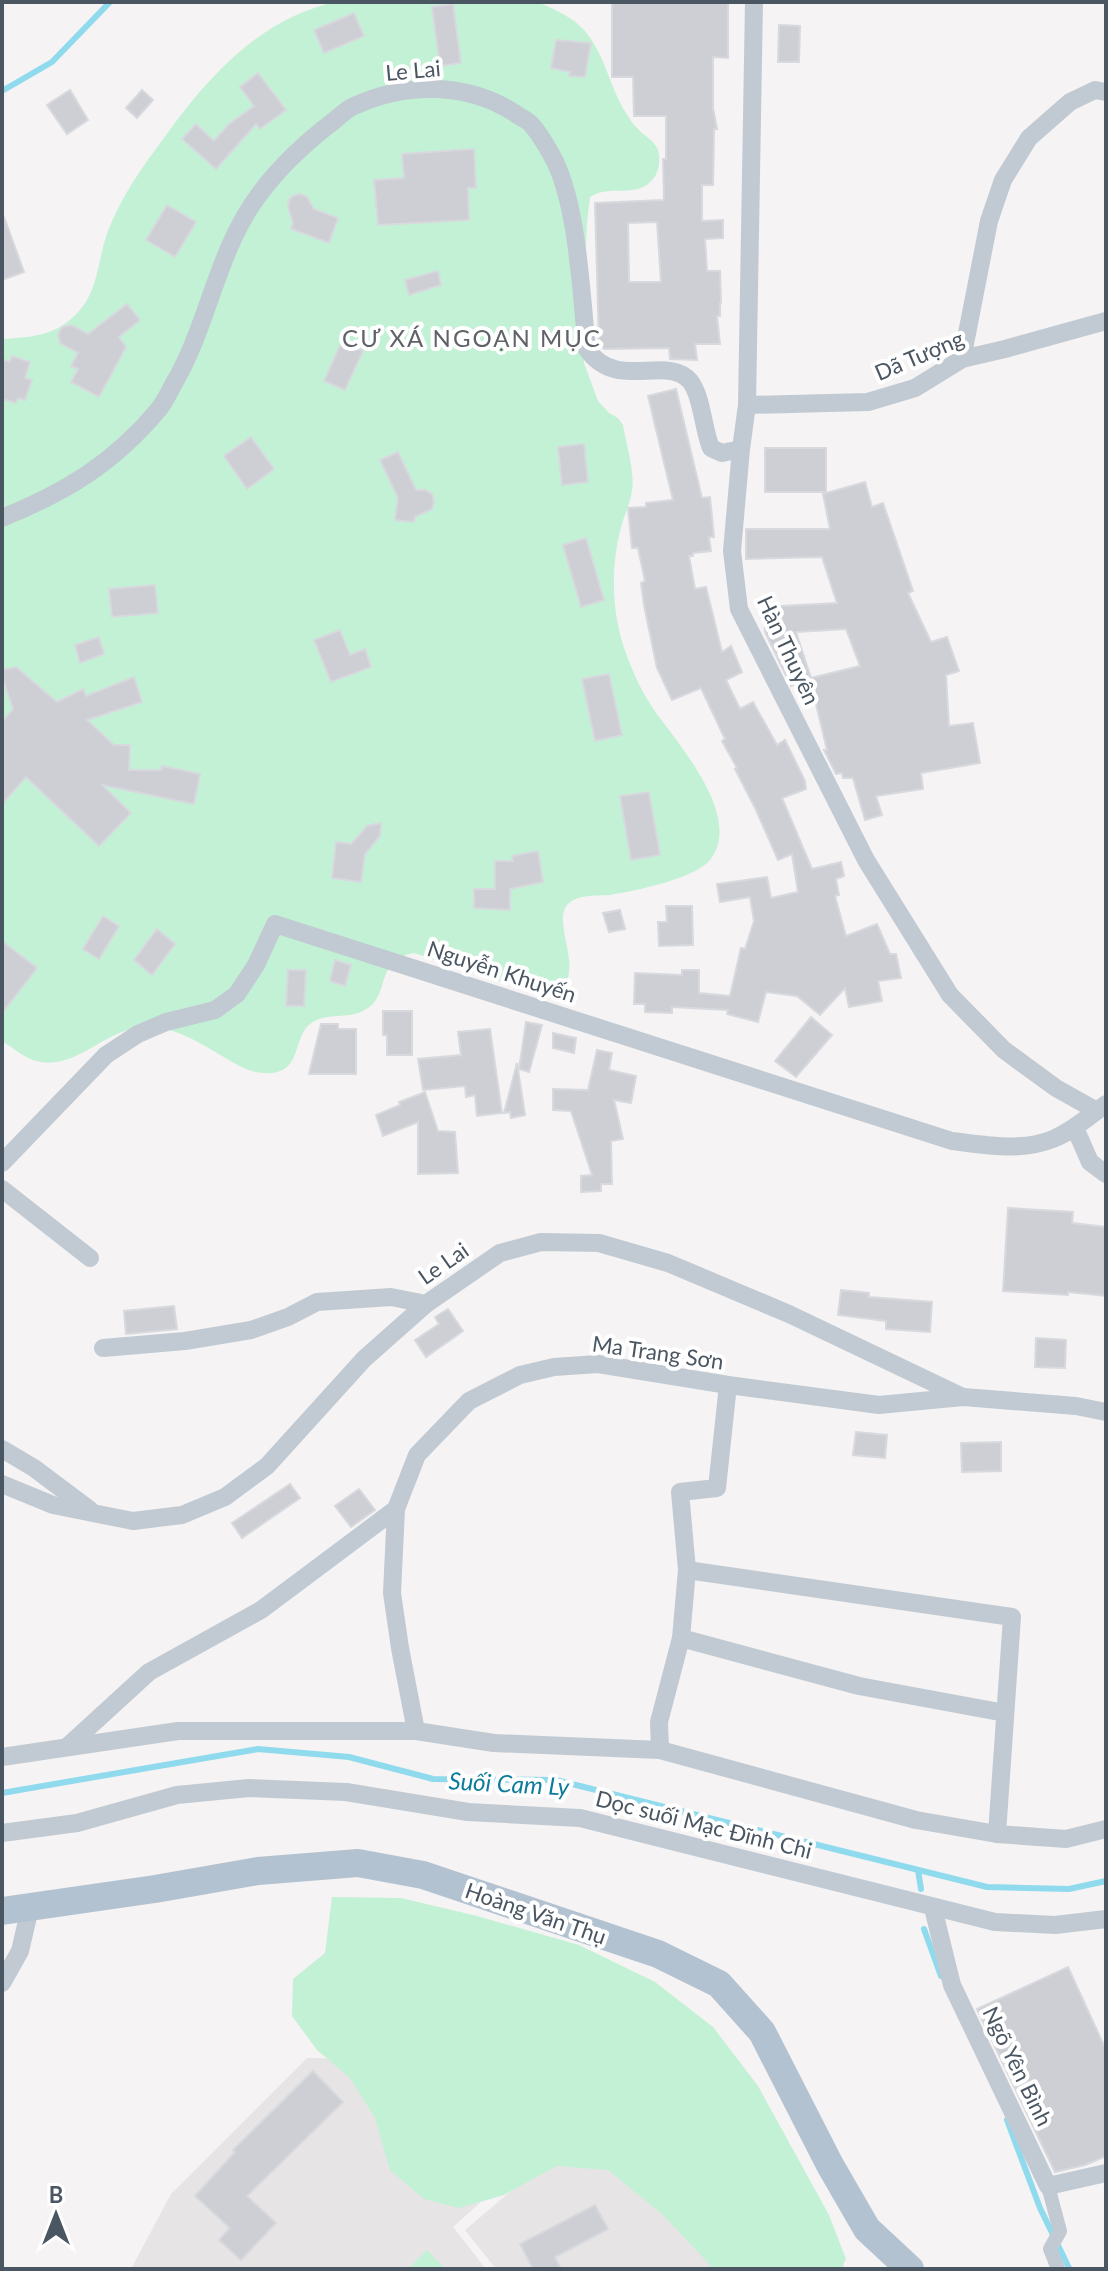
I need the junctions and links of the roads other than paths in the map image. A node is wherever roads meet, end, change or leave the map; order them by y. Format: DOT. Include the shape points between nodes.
graph roads {
  1 [pos="754,2"];
  2 [pos="1106,92"];
  3 [pos="1106,321"];
  4 [pos="962,359"];
  5 [pos="747,405"];
  6 [pos="741,449"];
  7 [pos="2,518"];
  8 [pos="1102,1107"];
  9 [pos="1075,1128"];
  10 [pos="2,1163"];
  11 [pos="1106,1174"];
  12 [pos="2,1189"];
  13 [pos="90,1258"];
  14 [pos="426,1304"];
  15 [pos="103,1348"];
  16 [pos="728,1385"];
  17 [pos="963,1397"];
  18 [pos="1106,1412"];
  19 [pos="2,1449"];
  20 [pos="2,1484"];
  21 [pos="396,1509"];
  22 [pos="95,1514"];
  23 [pos="687,1570"];
  24 [pos="681,1638"];
  25 [pos="1005,1713"];
  26 [pos="416,1731"];
  27 [pos="67,1747"];
  28 [pos="660,1750"];
  29 [pos="2,1757"];
  30 [pos="1106,1829"];
  31 [pos="2,1833"];
  32 [pos="997,1834"];
  33 [pos="933,1908"];
  34 [pos="16,1909"];
  35 [pos="1106,1919"];
  36 [pos="2,1983"];
  37 [pos="1106,2173"];
  38 [pos="1048,2186"];
  39 [pos="910,2269"];
  40 [pos="1058,2269"];
  1 -- 5 [label="street, Hàn Thuyên"];
  2 -- 4 [label="street" via="1095,90 1070,102 1029,138 1003,180 989,221"];
  3 -- 4 [label="street, Dã Tượng"];
  4 -- 5 [label="street, Dã Tượng" via="915,388 868,402"];
  5 -- 6 [label="street, Hàn Thuyên"];
  6 -- 7 [label="street, Le Lai" via="722,453 711,448 695,391 677,372 616,371 595,362 587,349 566,190 531,124 471,92 427,89 390,93 351,107 307,141 257,198 238,232 189,356 161,406 85,478"];
  6 -- 8 [label="street, Hàn Thuyên" via="732,551 739,609 866,860 950,995 1004,1050 1056,1088"];
  8 -- 9 [label="street"];
  9 -- 10 [label="street, Nguyễn Khuyến" via="1051,1140 1010,1147 952,1141 275,924 237,994 215,1010 138,1034 106,1055"];
  9 -- 11 [label="street" via="1090,1162"];
  12 -- 13 [label="street"];
  14 -- 15 [label="street" via="391,1297 317,1302 251,1330"];
  14 -- 17 [label="street, Le Lai" via="500,1253 541,1242 599,1243 668,1263 789,1314"];
  14 -- 22 [label="street, Le Lai" via="364,1359 267,1466 225,1497 182,1515 133,1521"];
  16 -- 17 [label="street, Ma Trang Sơn" via="879,1405"];
  16 -- 21 [label="street, Ma Trang Sơn" via="598,1364 520,1375 469,1401 417,1455"];
  16 -- 23 [label="street" via="717,1488 680,1492"];
  17 -- 18 [label="street"];
  19 -- 22 [label="street"];
  20 -- 22 [label="street, Le Lai" via="53,1505"];
  21 -- 26 [label="street, Ma Trang Sơn" via="392,1593"];
  21 -- 27 [label="street" via="261,1610 149,1672"];
  23 -- 24 [label="street"];
  23 -- 25 [label="street" via="1012,1617"];
  24 -- 25 [label="street" via="859,1686"];
  24 -- 28 [label="street" via="659,1722"];
  25 -- 32 [label="street"];
  26 -- 27 [label="street" via="178,1731"];
  26 -- 28 [label="street" via="494,1743"];
  27 -- 29 [label="street"];
  28 -- 32 [label="street" via="916,1820"];
  30 -- 32 [label="street" via="1066,1839"];
  31 -- 33 [label="street, Dọc suối Mạc Đĩnh Chi" via="77,1823 177,1795 249,1788 346,1792 468,1812 580,1818"];
  33 -- 35 [label="street, Dọc suối Mạc Đĩnh Chi" via="995,1922 1055,1925"];
  33 -- 38 [label="street, Ngõ Yên Bình" via="952,1985"];
  34 -- 36 [label="street" via="20,1951"];
  34 -- 39 [label="main road, Hoàng Văn Thụ" via="258,1871 358,1863 423,1875 658,1954 719,1984 762,2032 867,2229"];
  37 -- 38 [label="street"];
  38 -- 40 [label="street" via="1060,2231 1050,2249"];
}
